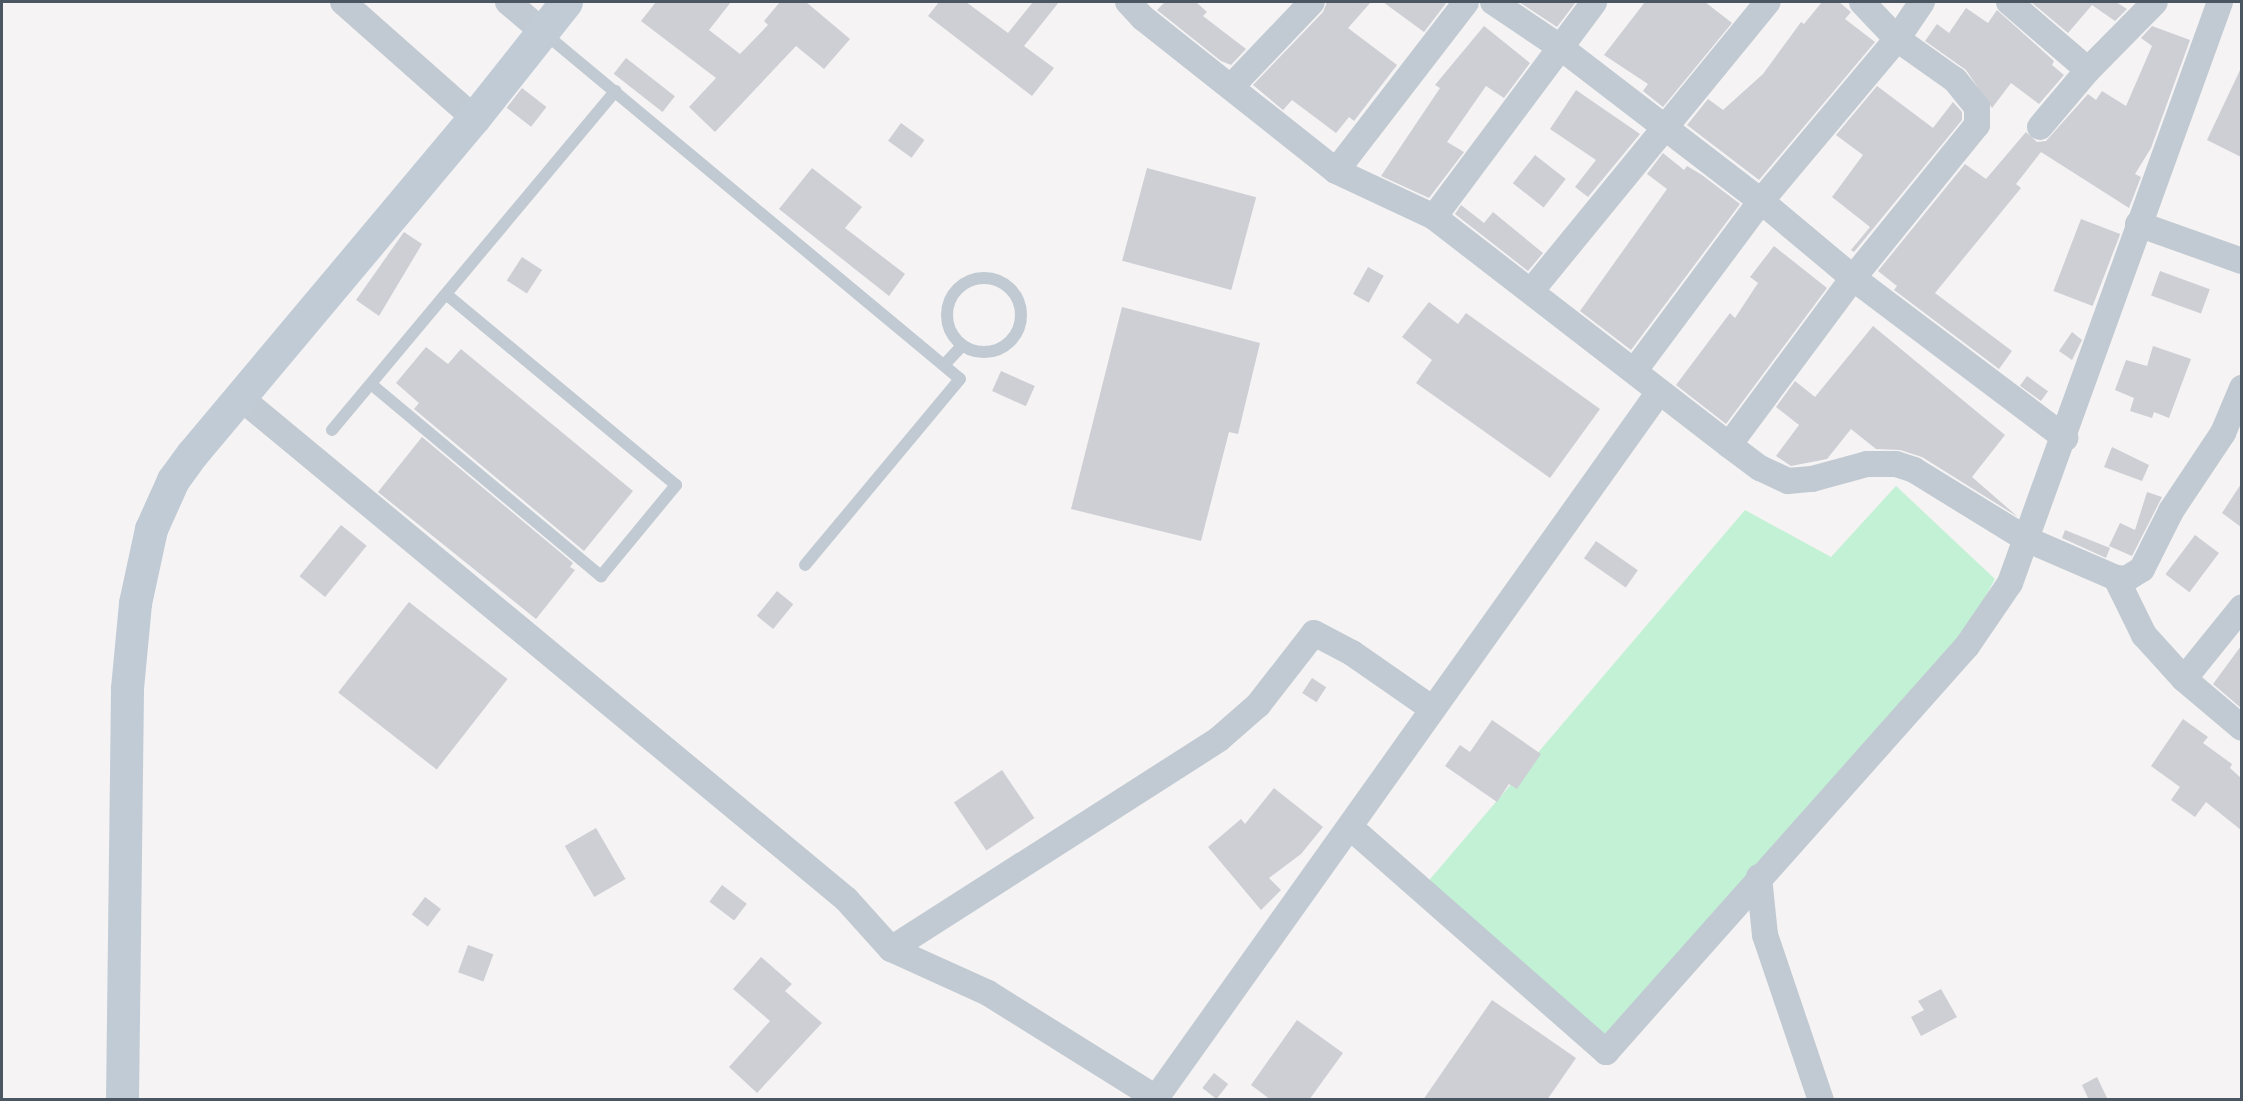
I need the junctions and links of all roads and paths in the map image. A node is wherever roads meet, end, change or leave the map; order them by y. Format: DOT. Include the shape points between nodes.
graph roads {
  1 [pos="343,2"];
  2 [pos="508,2"];
  3 [pos="566,2"];
  4 [pos="1131,2"];
  5 [pos="1312,2"];
  6 [pos="1466,2"];
  7 [pos="1493,2"];
  8 [pos="1594,2"];
  9 [pos="1768,2"];
  10 [pos="1862,2"];
  11 [pos="1923,2"];
  12 [pos="2009,2"];
  13 [pos="2155,2"];
  14 [pos="2220,2"];
  15 [pos="542,31"];
  16 [pos="1897,39"];
  17 [pos="1560,47"];
  18 [pos="2088,70"];
  19 [pos="1231,87"];
  20 [pos="615,91"];
  21 [pos="474,118"];
  22 [pos="2040,127"];
  23 [pos="1666,128"];
  24 [pos="1336,171"];
  25 [pos="1761,201"];
  26 [pos="1434,217"];
  27 [pos="2138,224"];
  28 [pos="2241,261"];
  29 [pos="1853,278"];
  30 [pos="1532,290"];
  31 [pos="446,294"];
  32 [pos="962,346"];
  33 [pos="944,365"];
  34 [pos="1635,370"];
  35 [pos="371,384"];
  36 [pos="2241,388"];
  37 [pos="1659,392"];
  38 [pos="242,399"];
  39 [pos="332,430"];
  40 [pos="2065,438"];
  41 [pos="1729,445"];
  42 [pos="2026,539"];
  43 [pos="805,565"];
  44 [pos="2116,578"];
  45 [pos="2241,607"];
  46 [pos="2184,679"];
  47 [pos="1431,708"];
  48 [pos="2241,728"];
  49 [pos="1350,827"];
  50 [pos="1759,878"];
  51 [pos="891,949"];
  52 [pos="1157,1099"];
  53 [pos="122,1100"];
  54 [pos="1821,1100"];
  1 -- 21 [label="street"];
  2 -- 15 [label="street"];
  3 -- 15 [label="street"];
  4 -- 19 [label="street"];
  5 -- 19 [label="street"];
  6 -- 24 [label="street"];
  7 -- 17 [label="street"];
  8 -- 17 [label="street"];
  9 -- 23 [label="street"];
  10 -- 16 [label="street"];
  11 -- 16 [label="street"];
  12 -- 18 [label="street"];
  13 -- 18 [label="street"];
  14 -- 27 [label="street"];
  15 -- 20 [label="lane"];
  15 -- 21 [label="street"];
  16 -- 25 [label="street"];
  16 -- 29 [label="street" via="1955,80 1977,107 1977,125"];
  17 -- 23 [label="street"];
  17 -- 26 [label="street"];
  18 -- 22 [label="street"];
  19 -- 24 [label="street"];
  20 -- 31 [label="lane"];
  20 -- 33 [label="lane"];
  21 -- 38 [label="street"];
  23 -- 25 [label="street"];
  23 -- 30 [label="street"];
  24 -- 26 [label="street"];
  25 -- 29 [label="street"];
  25 -- 34 [label="street"];
  26 -- 30 [label="street"];
  27 -- 28 [label="street"];
  27 -- 40 [label="street"];
  29 -- 40 [label="street"];
  29 -- 41 [label="street"];
  30 -- 34 [label="street"];
  31 -- 35 [label="lane"];
  31 -- 35 [label="lane" via="676,486 601,576"];
  32 -- 32 [label="lane" via="984,353 1007,346 1021,326 1020,302 1006,283 983,276 961,284 947,303 947,327"];
  32 -- 33 [label="lane"];
  33 -- 43 [label="lane" via="960,379"];
  34 -- 37 [label="street"];
  35 -- 39 [label="lane"];
  36 -- 44 [label="street" via="2223,433 2171,511 2140,573"];
  37 -- 41 [label="street"];
  37 -- 47 [label="street"];
  38 -- 51 [label="street" via="829,884"];
  38 -- 53 [label="street" via="172,480 151,529 135,603 127,688"];
  40 -- 42 [label="street"];
  41 -- 42 [label="street" via="1760,468 1788,481 1812,479 1867,464 1896,464 1914,470"];
  42 -- 44 [label="street"];
  42 -- 50 [label="street" via="2010,583 1967,646"];
  44 -- 46 [label="street" via="2144,635"];
  45 -- 46 [label="street"];
  46 -- 48 [label="street"];
  47 -- 49 [label="street"];
  47 -- 51 [label="street" via="1352,652 1314,633 1307,636 1258,705 1219,739"];
  49 -- 50 [label="street" via="1606,1052"];
  49 -- 52 [label="street"];
  50 -- 54 [label="street" via="1765,935"];
  51 -- 52 [label="street" via="988,993"];
}
